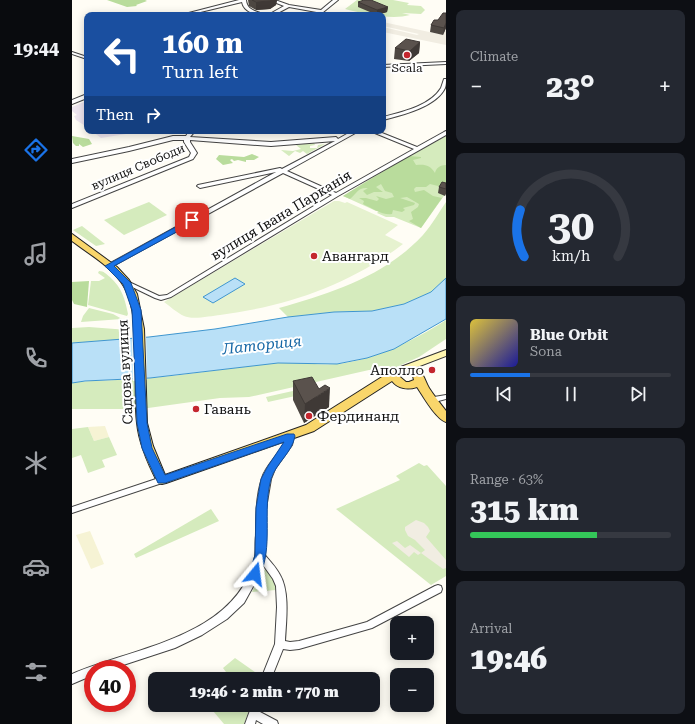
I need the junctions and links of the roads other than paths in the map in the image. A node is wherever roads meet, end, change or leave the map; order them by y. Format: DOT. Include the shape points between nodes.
graph roads {
  1 [pos="244,0"];
  2 [pos="271,0"];
  3 [pos="336,0"];
  4 [pos="288,6"];
  5 [pos="195,12"];
  6 [pos="255,12"];
  7 [pos="276,12"];
  8 [pos="72,53"];
  9 [pos="84,57"];
  10 [pos="446,63"];
  11 [pos="386,66"];
  12 [pos="446,80"];
  13 [pos="84,97"];
  14 [pos="72,102"];
  15 [pos="386,118"];
  16 [pos="446,133"];
  17 [pos="190,134"];
  18 [pos="349,134"];
  19 [pos="381,134"];
  20 [pos="187,138"];
  21 [pos="340,138"];
  22 [pos="418,149"];
  23 [pos="72,160"];
  24 [pos="282,171"];
  25 [pos="200,186"];
  26 [pos="336,196"];
  27 [pos="72,206"];
  28 [pos="72,237"];
  29 [pos="109,266"];
  30 [pos="126,283"];
  31 [pos="446,353"];
  32 [pos="418,363"];
  33 [pos="399,371"];
  34 [pos="418,378"];
  35 [pos="378,385"];
  36 [pos="404,385"];
  37 [pos="446,397"];
  38 [pos="431,400"];
  39 [pos="446,418"];
  40 [pos="290,436"];
  41 [pos="162,480"];
  42 [pos="72,510"];
  43 [pos="260,555"];
  44 [pos="438,588"];
  45 [pos="280,644"];
  46 [pos="124,660"];
  47 [pos="269,672"];
  48 [pos="84,674"];
  49 [pos="72,679"];
  50 [pos="254,714"];
  51 [pos="273,724"];
  1 -- 5 [label="street"];
  1 -- 6 [label="street" via="245,6"];
  2 -- 4 [label="street"];
  3 -- 4 [label="street" via="322,12"];
  4 -- 7 [label="street"];
  8 -- 9 [label="street"];
  10 -- 11 [label="street"];
  12 -- 15 [label="street" via="443,90 433,98 415,108"];
  13 -- 14 [label="street"];
  16 -- 22 [label="street, вулиця Івана Парканія"];
  17 -- 20 [label="street"];
  18 -- 21 [label="street"];
  19 -- 22 [label="street"];
  20 -- 21 [label="street" via="272,144"];
  20 -- 23 [label="street" via="165,140"];
  20 -- 27 [label="street, вулиця Свободи" via="194,153 191,158"];
  21 -- 24 [label="street"];
  22 -- 26 [label="street, вулиця Івана Парканія"];
  24 -- 25 [label="street" via="274,170"];
  24 -- 26 [label="street"];
  24 -- 29 [label="street"];
  26 -- 30 [label="street, вулиця Івана Парканія" via="164,298"];
  28 -- 29 [label="main road, Садова вулиця"];
  29 -- 30 [label="main road, Садова вулиця"];
  30 -- 41 [label="main road, Садова вулиця" via="137,310 142,423 147,448"];
  31 -- 32 [label="main road"];
  32 -- 33 [label="main road"];
  32 -- 34 [label="main road"];
  33 -- 34 [label="main road" via="412,371"];
  33 -- 35 [label="main road"];
  33 -- 36 [label="main road" via="396,380"];
  34 -- 36 [label="main road" via="414,385"];
  34 -- 38 [label="main road"];
  35 -- 36 [label="main road"];
  35 -- 40 [label="main road" via="310,428"];
  36 -- 38 [label="main road" via="416,388"];
  37 -- 38 [label="street"];
  38 -- 39 [label="main road"];
  40 -- 41 [label="main road"];
  40 -- 43 [label="street" via="288,445 266,479 261,508"];
  41 -- 42 [label="street"];
  43 -- 45 [label="street" via="277,577 280,586"];
  43 -- 46 [label="street" via="255,574 240,600 223,616 171,645"];
  44 -- 45 [label="street" via="369,625 300,645"];
  45 -- 47 [label="street"];
  48 -- 49 [label="street"];
  50 -- 51 [label="street"];
}
